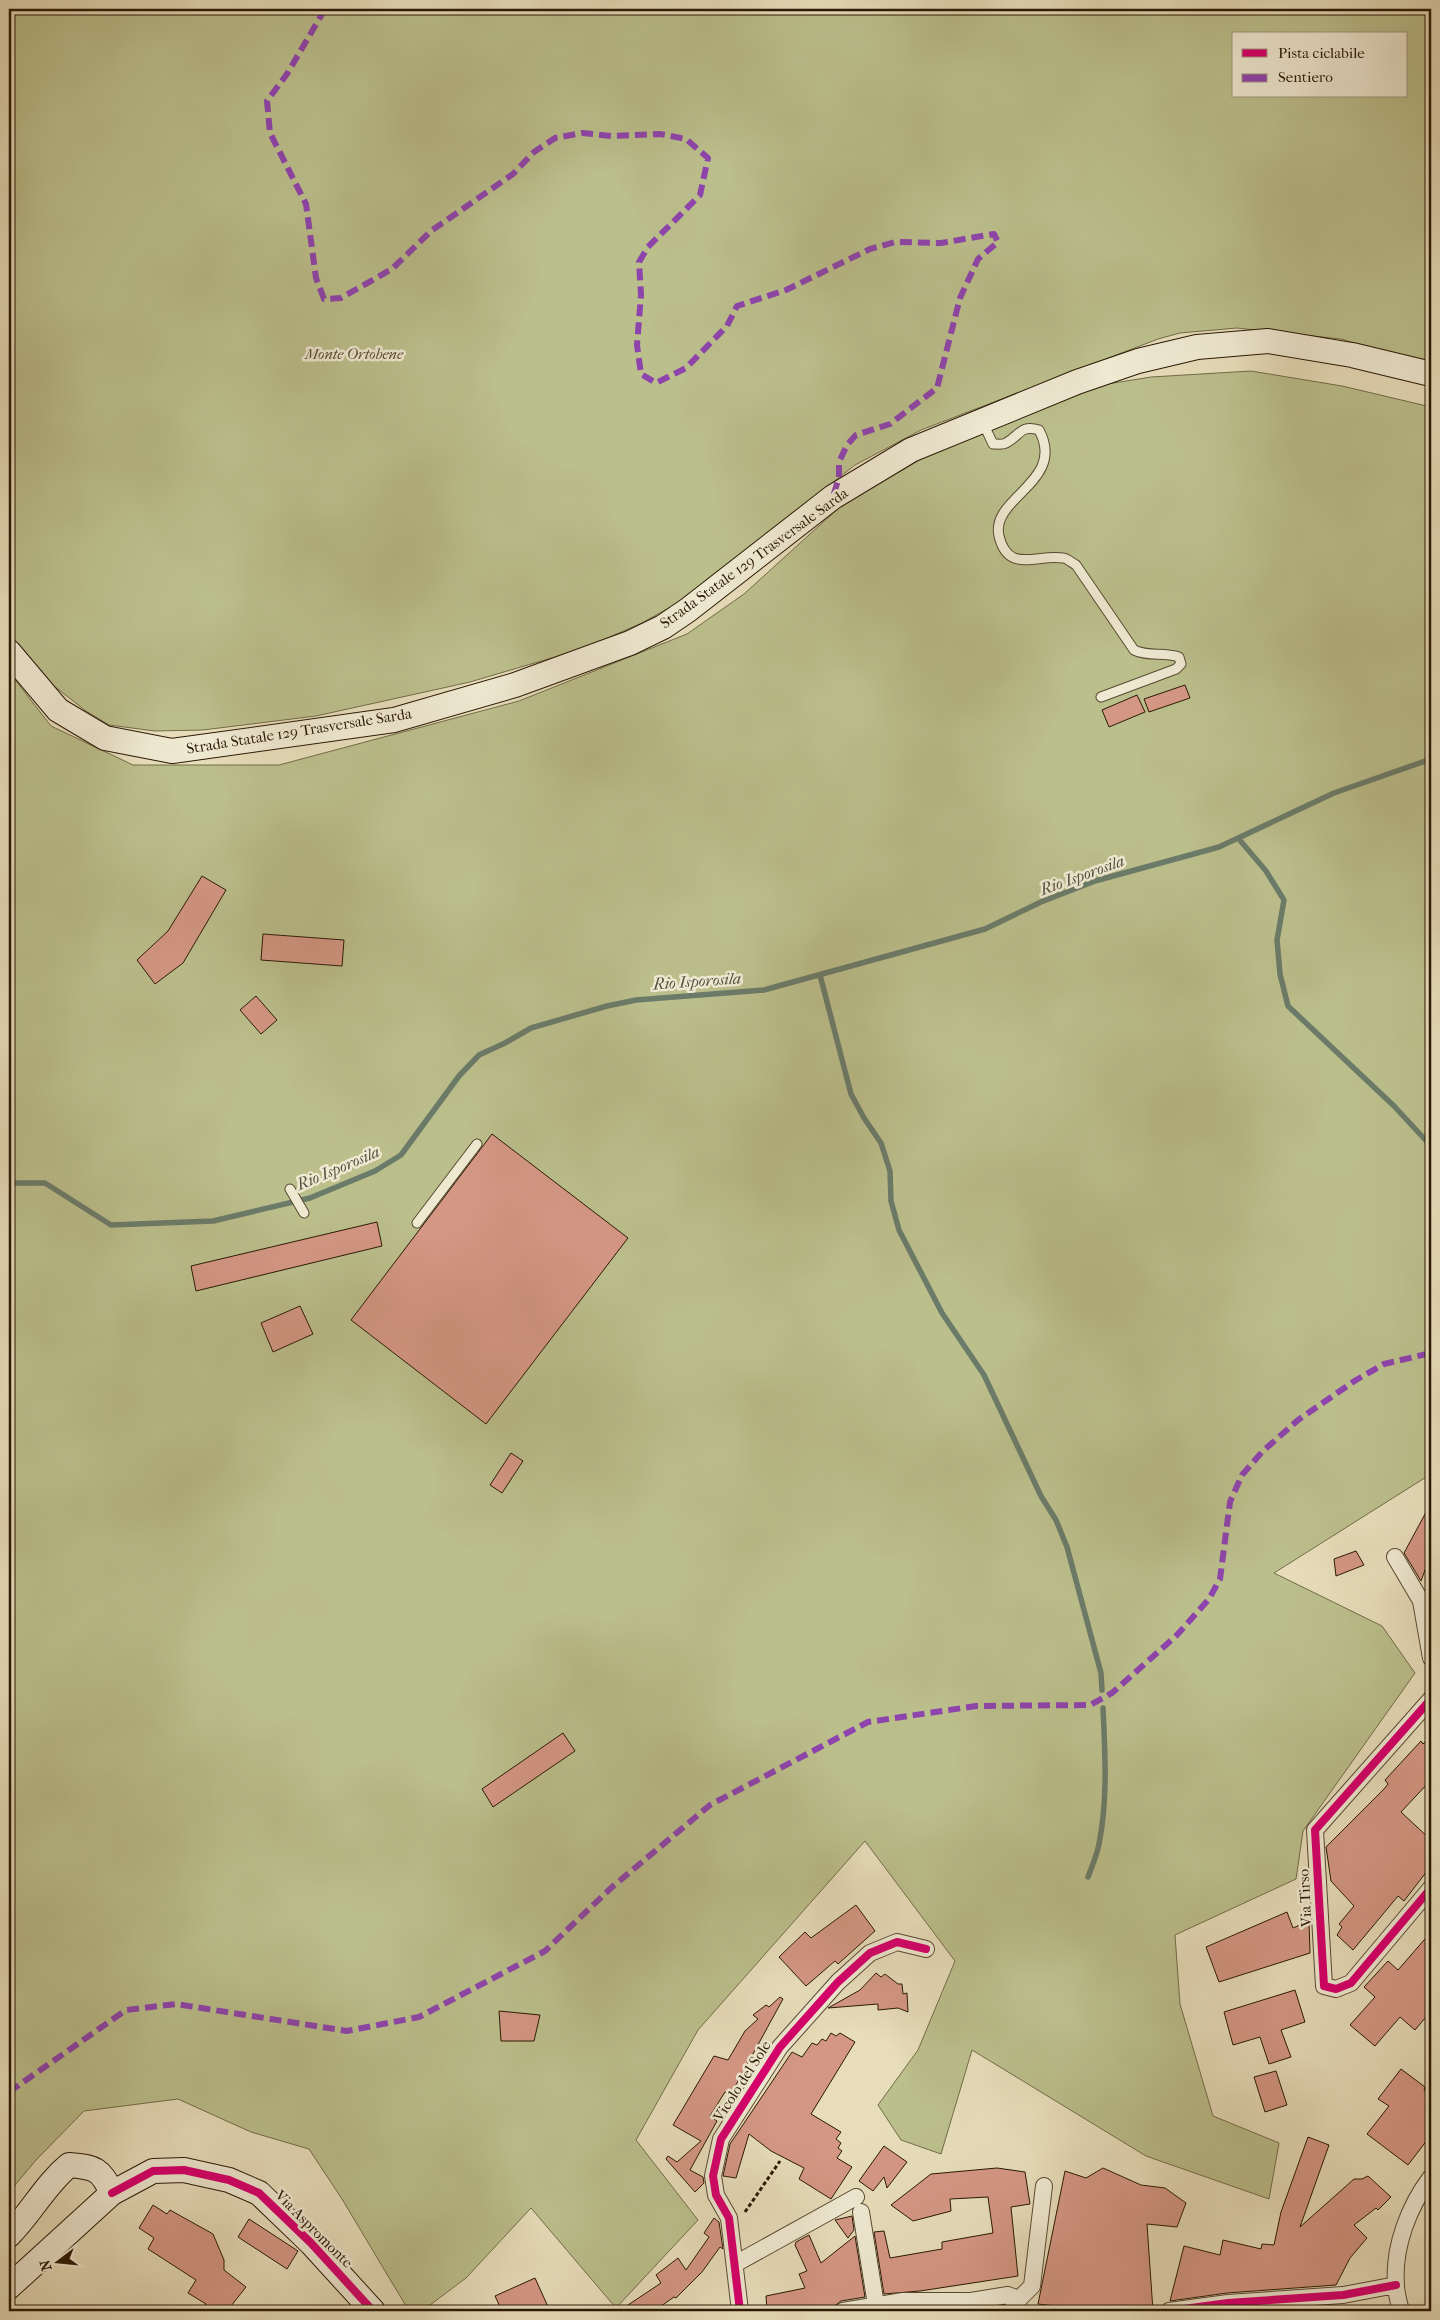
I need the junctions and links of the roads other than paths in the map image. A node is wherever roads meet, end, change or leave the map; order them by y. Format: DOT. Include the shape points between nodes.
graph roads {
  1 [pos="1431,374"];
  2 [pos="982,420"];
  3 [pos="9,652"];
  4 [pos="1101,698"];
  5 [pos="477,1144"];
  6 [pos="290,1190"];
  7 [pos="304,1213"];
  8 [pos="417,1224"];
  9 [pos="1395,1557"];
  10 [pos="1431,1658"];
  11 [pos="1431,1699"];
  12 [pos="1431,1888"];
  13 [pos="926,1948"];
  14 [pos="1431,2177"];
  15 [pos="1044,2186"];
  16 [pos="112,2193"];
  17 [pos="9,2235"];
  18 [pos="735,2264"];
  19 [pos="1396,2284"];
  20 [pos="9,2287"];
  21 [pos="876,2305"];
  22 [pos="972,2306"];
  23 [pos="1015,2306"];
  24 [pos="1236,2307"];
  25 [pos="373,2311"];
  26 [pos="740,2311"];
  27 [pos="843,2311"];
  28 [pos="1169,2311"];
  29 [pos="1401,2311"];
  1 -- 2 [label="main road, Strada Statale 129 Trasversale Sarda" via="1352,355 1268,342 1198,347 1138,361"];
  2 -- 3 [label="main road, Strada Statale 129 Trasversale Sarda" via="911,450 834,497 663,627 630,643 515,685 394,720 172,751 105,738 58,710"];
  2 -- 4 [label="lane" via="993,444 1005,444 1021,430 1031,427 1040,430 1044,438 1046,451 1042,469 1003,514 997,528 1008,555 1019,561 1064,557 1076,565 1134,650 1144,655 1178,656 1181,664 1176,670"];
  5 -- 8 [label="lane"];
  6 -- 7 [label="lane"];
  9 -- 10 [label="street" via="1421,1601"];
  11 -- 12 [label="street, Via Tirso" via="1315,1830 1324,1986 1336,1989 1351,1983"];
  13 -- 18 [label="street, Vicolo del Sole" via="896,1942 870,1953 838,1982 780,2047 721,2139 713,2176 716,2195 729,2218"];
  14 -- 19 [label="street" via="1418,2195 1406,2222 1398,2254"];
  15 -- 23 [label="street" via="1032,2286"];
  16 -- 17 [label="main road" via="104,2175 89,2167 68,2166 54,2178"];
  16 -- 20 [label="main road, Via Aspromonte"];
  16 -- 25 [label="main road, Via Aspromonte" via="153,2171 184,2170 229,2180 259,2193 311,2243"];
  18 -- 21 [label="street" via="858,2204"];
  18 -- 26 [label="street, Vicolo del Sole"];
  19 -- 24 [label="street" via="1343,2295"];
  19 -- 29 [label="street"];
  21 -- 22 [label="street" via="903,2301"];
  21 -- 27 [label="street"];
  22 -- 23 [label="street" via="1008,2295 1013,2297"];
  24 -- 28 [label="street"];
}
